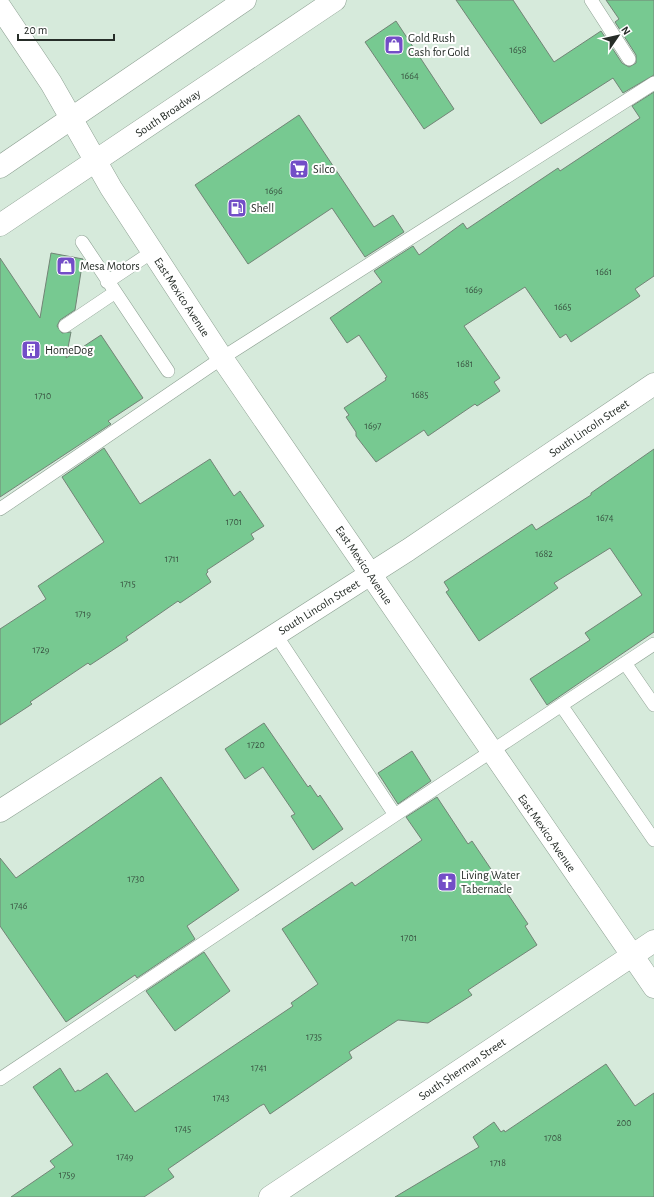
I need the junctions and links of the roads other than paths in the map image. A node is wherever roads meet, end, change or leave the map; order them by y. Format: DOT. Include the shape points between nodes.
graph roads {
  1 [pos="245,0"];
  2 [pos="335,0"];
  3 [pos="591,0"];
  4 [pos="0,7"];
  5 [pos="629,59"];
  6 [pos="654,83"];
  7 [pos="72,119"];
  8 [pos="95,162"];
  9 [pos="0,167"];
  10 [pos="0,225"];
  11 [pos="82,242"];
  12 [pos="152,252"];
  13 [pos="111,288"];
  14 [pos="65,326"];
  15 [pos="222,358"];
  16 [pos="168,371"];
  17 [pos="654,384"];
  18 [pos="0,509"];
  19 [pos="371,574"];
  20 [pos="276,635"];
  21 [pos="654,644"];
  22 [pos="625,663"];
  23 [pos="561,705"];
  24 [pos="654,705"];
  25 [pos="491,752"];
  26 [pos="0,811"];
  27 [pos="395,814"];
  28 [pos="654,840"];
  29 [pos="654,941"];
  30 [pos="632,954"];
  31 [pos="654,987"];
  32 [pos="0,1079"];
  33 [pos="270,1197"];
  1 -- 7 [label="street"];
  2 -- 8 [label="street, South Broadway"];
  3 -- 5 [label="lane"];
  4 -- 7 [label="street, East Mexico Avenue"];
  6 -- 15 [label="lane"];
  7 -- 8 [label="street, East Mexico Avenue"];
  7 -- 9 [label="street"];
  8 -- 10 [label="street, South Broadway"];
  8 -- 12 [label="street, East Mexico Avenue"];
  11 -- 13 [label="lane"];
  12 -- 13 [label="lane"];
  12 -- 15 [label="street, East Mexico Avenue"];
  13 -- 14 [label="lane"];
  13 -- 16 [label="lane"];
  15 -- 18 [label="lane"];
  15 -- 19 [label="street, East Mexico Avenue"];
  17 -- 19 [label="street, South Lincoln Street"];
  19 -- 20 [label="street, South Lincoln Street"];
  19 -- 25 [label="street, East Mexico Avenue"];
  20 -- 26 [label="street, South Lincoln Street"];
  20 -- 27 [label="lane"];
  21 -- 22 [label="lane"];
  22 -- 23 [label="lane"];
  22 -- 24 [label="lane"];
  23 -- 25 [label="lane"];
  23 -- 28 [label="lane"];
  25 -- 27 [label="lane"];
  25 -- 30 [label="street, East Mexico Avenue"];
  27 -- 32 [label="lane"];
  29 -- 30 [label="street, South Sherman Street"];
  30 -- 31 [label="street, East Mexico Avenue"];
  30 -- 33 [label="street, South Sherman Street"];
}
